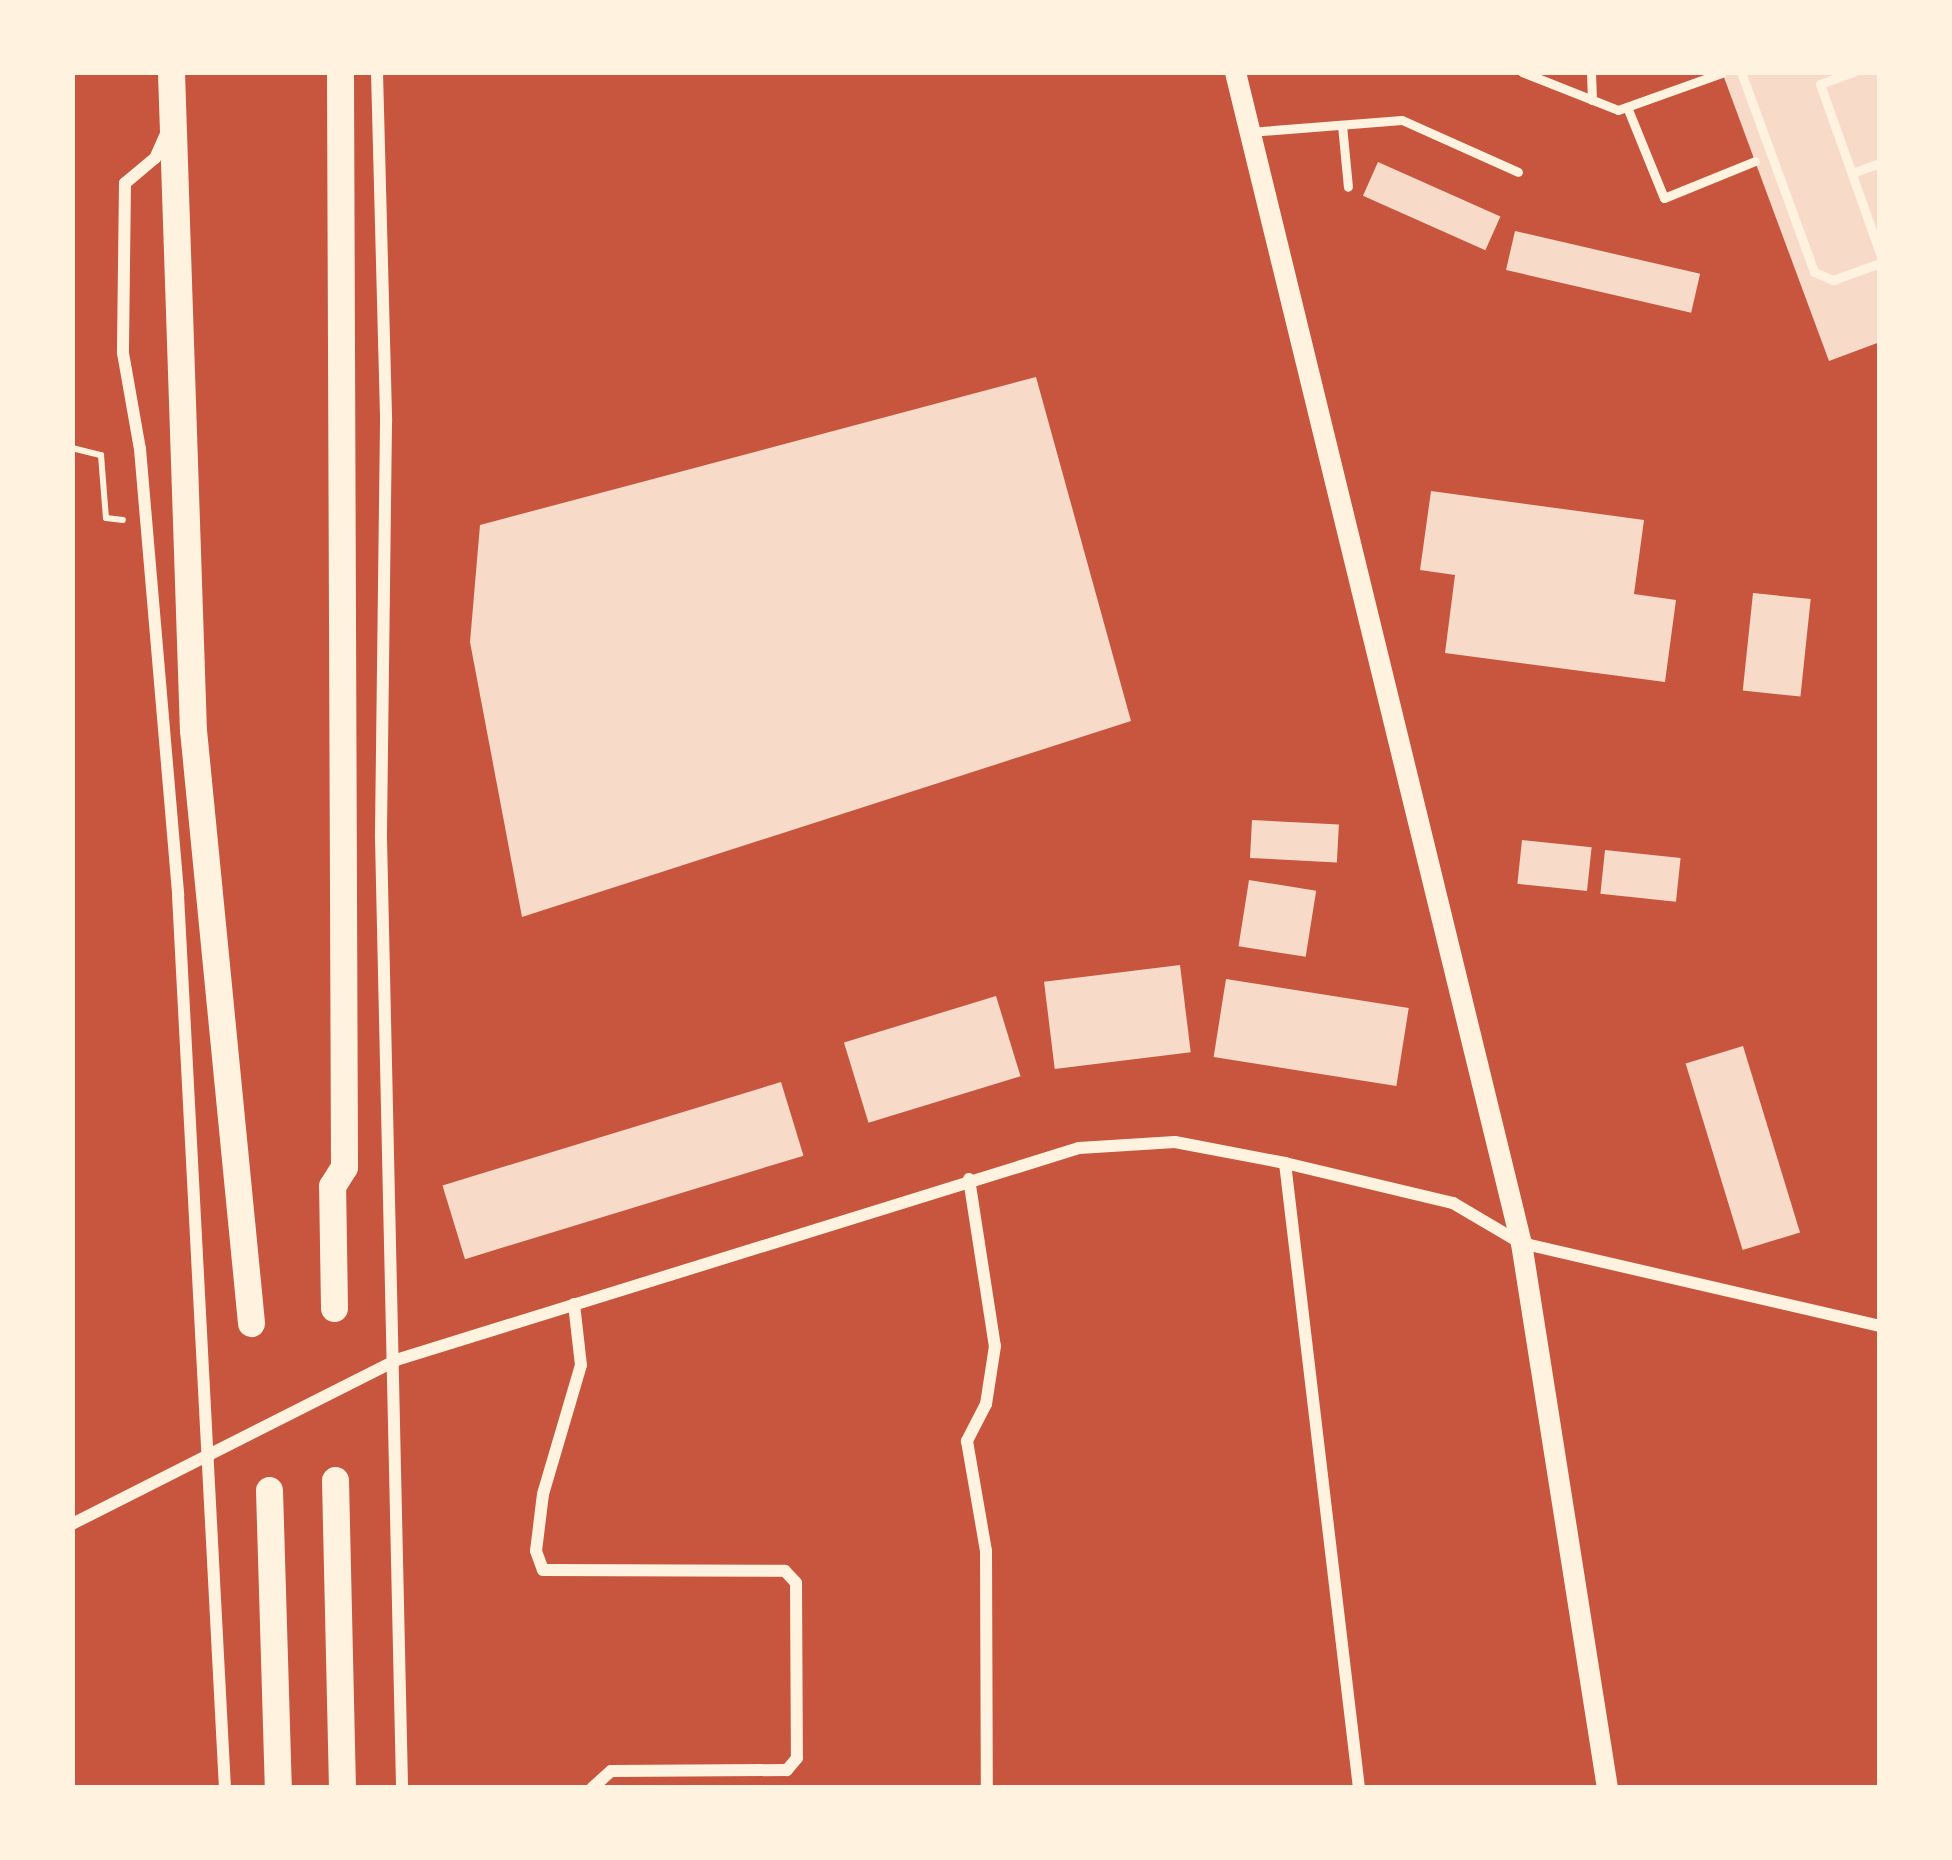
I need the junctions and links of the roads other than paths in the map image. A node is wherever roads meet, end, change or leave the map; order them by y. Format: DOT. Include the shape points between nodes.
graph roads {
  1 [pos="171,72"];
  2 [pos="340,72"];
  3 [pos="377,72"];
  4 [pos="1234,72"];
  5 [pos="1522,72"];
  6 [pos="1591,72"];
  7 [pos="1742,72"];
  8 [pos="1853,72"];
  9 [pos="1722,73"];
  10 [pos="1592,100"];
  11 [pos="1627,107"];
  12 [pos="171,123"];
  13 [pos="1342,124"];
  14 [pos="1249,132"];
  15 [pos="1755,160"];
  16 [pos="1880,163"];
  17 [pos="1518,172"];
  18 [pos="1852,173"];
  19 [pos="1348,188"];
  20 [pos="1880,253"];
  21 [pos="1880,263"];
  22 [pos="1286,1163"];
  23 [pos="969,1179"];
  24 [pos="1521,1243"];
  25 [pos="574,1304"];
  26 [pos="334,1308"];
  27 [pos="251,1323"];
  28 [pos="1880,1326"];
  29 [pos="396,1360"];
  30 [pos="208,1449"];
  31 [pos="335,1480"];
  32 [pos="269,1490"];
  33 [pos="72,1524"];
  34 [pos="226,1788"];
  35 [pos="278,1788"];
  36 [pos="342,1788"];
  37 [pos="402,1788"];
  38 [pos="592,1788"];
  39 [pos="987,1788"];
  40 [pos="1358,1788"];
  41 [pos="1607,1788"];
  1 -- 12 [label="highway"];
  2 -- 26 [label="highway" via="344,1167 332,1186"];
  3 -- 29 [label="street" via="386,422 381,838"];
  4 -- 14 [label="street"];
  5 -- 10 [label="lane"];
  6 -- 10 [label="lane"];
  7 -- 21 [label="lane" via="1814,272 1833,280"];
  8 -- 18 [label="lane" via="1820,84"];
  9 -- 11 [label="lane"];
  10 -- 11 [label="lane"];
  11 -- 15 [label="lane" via="1664,198"];
  12 -- 27 [label="highway" via="193,730"];
  12 -- 30 [label="street" via="155,158 124,183 123,353 140,449 178,895"];
  13 -- 14 [label="lane"];
  13 -- 17 [label="lane" via="1402,120"];
  13 -- 19 [label="lane"];
  14 -- 24 [label="street"];
  16 -- 18 [label="lane"];
  18 -- 20 [label="lane"];
  22 -- 23 [label="street" via="1175,1142 1079,1148"];
  22 -- 24 [label="street" via="1453,1203"];
  22 -- 40 [label="street"];
  23 -- 25 [label="street"];
  23 -- 39 [label="street" via="995,1346 986,1404 967,1441 986,1551"];
  24 -- 28 [label="street"];
  24 -- 41 [label="street"];
  25 -- 29 [label="street"];
  25 -- 38 [label="street" via="581,1365 543,1494 536,1551 543,1570 784,1571 796,1583 797,1758 787,1770 611,1771"];
  29 -- 30 [label="street"];
  29 -- 37 [label="street"];
  30 -- 33 [label="street"];
  30 -- 34 [label="street"];
  31 -- 36 [label="highway"];
  32 -- 35 [label="highway"];
}
